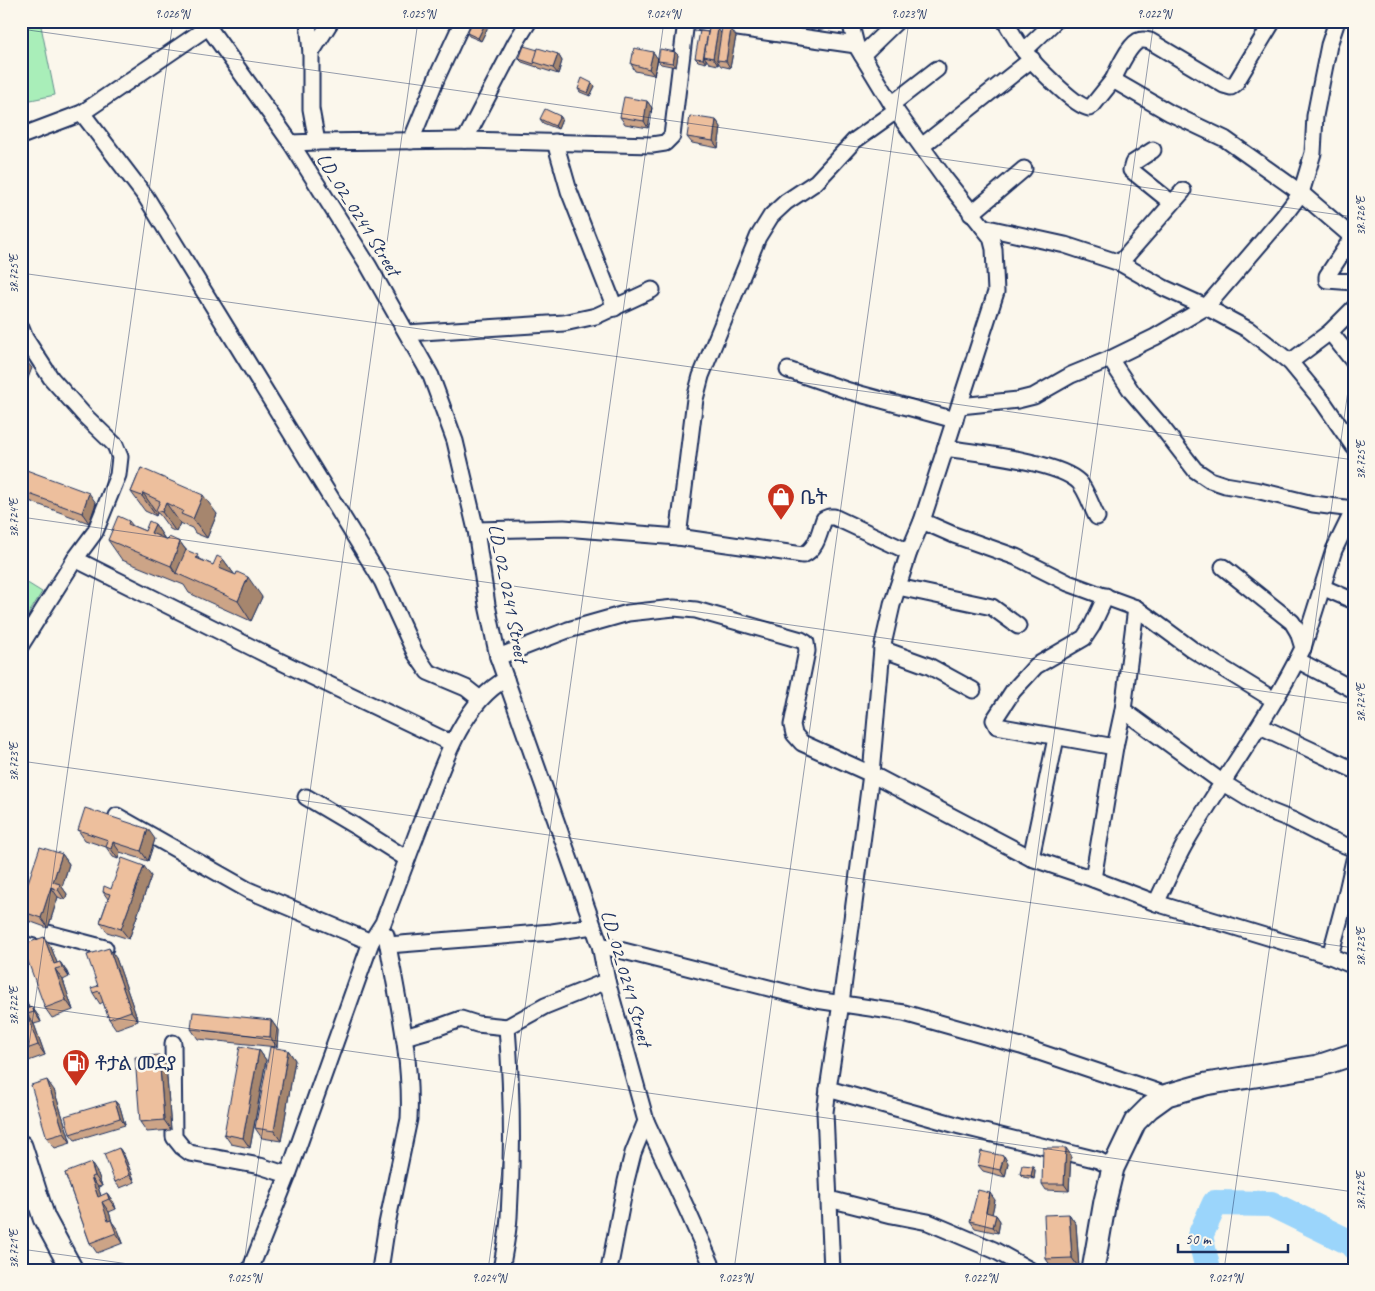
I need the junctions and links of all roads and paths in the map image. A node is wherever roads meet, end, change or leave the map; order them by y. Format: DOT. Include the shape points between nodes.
graph roads {
  1 [pos="308,21"];
  2 [pos="331,21"];
  3 [pos="463,21"];
  4 [pos="529,21"];
  5 [pos="688,21"];
  6 [pos="850,21"];
  7 [pos="897,21"];
  8 [pos="1005,21"];
  9 [pos="1055,21"];
  10 [pos="1273,21"];
  11 [pos="1337,21"];
  12 [pos="206,24"];
  13 [pos="859,50"];
  14 [pos="311,54"];
  15 [pos="1028,55"];
  16 [pos="937,69"];
  17 [pos="1113,80"];
  18 [pos="894,107"];
  19 [pos="82,113"];
  20 [pos="21,136"];
  21 [pos="465,140"];
  22 [pos="411,141"];
  23 [pos="317,142"];
  24 [pos="555,142"];
  25 [pos="292,143"];
  26 [pos="922,146"];
  27 [pos="1153,150"];
  28 [pos="1024,169"];
  29 [pos="1183,191"];
  30 [pos="1301,193"];
  31 [pos="1172,203"];
  32 [pos="972,214"];
  33 [pos="984,227"];
  34 [pos="1120,263"];
  35 [pos="1354,282"];
  36 [pos="652,290"];
  37 [pos="1206,307"];
  38 [pos="615,308"];
  39 [pos="1354,308"];
  40 [pos="407,332"];
  41 [pos="1330,332"];
  42 [pos="23,335"];
  43 [pos="1110,359"];
  44 [pos="1290,362"];
  45 [pos="1354,362"];
  46 [pos="788,370"];
  47 [pos="958,412"];
  48 [pos="1354,447"];
  49 [pos="945,448"];
  50 [pos="1353,508"];
  51 [pos="1096,517"];
  52 [pos="922,521"];
  53 [pos="476,530"];
  54 [pos="678,537"];
  55 [pos="908,552"];
  56 [pos="75,559"];
  57 [pos="1223,567"];
  58 [pos="898,587"];
  59 [pos="1322,587"];
  60 [pos="1106,596"];
  61 [pos="1354,601"];
  62 [pos="1136,608"];
  63 [pos="1018,626"];
  64 [pos="21,646"];
  65 [pos="882,649"];
  66 [pos="1300,654"];
  67 [pos="498,657"];
  68 [pos="506,679"];
  69 [pos="973,690"];
  70 [pos="1354,690"];
  71 [pos="480,699"];
  72 [pos="1274,700"];
  73 [pos="1123,710"];
  74 [pos="1260,726"];
  75 [pos="1056,738"];
  76 [pos="452,743"];
  77 [pos="1115,747"];
  78 [pos="1354,770"];
  79 [pos="872,774"];
  80 [pos="1222,783"];
  81 [pos="306,797"];
  82 [pos="117,816"];
  83 [pos="1354,851"];
  84 [pos="1031,858"];
  85 [pos="407,860"];
  86 [pos="1354,860"];
  87 [pos="1092,878"];
  88 [pos="1156,904"];
  89 [pos="383,923"];
  90 [pos="21,926"];
  91 [pos="593,926"];
  92 [pos="371,942"];
  93 [pos="388,945"];
  94 [pos="600,945"];
  95 [pos="105,948"];
  96 [pos="1330,956"];
  97 [pos="1354,966"];
  98 [pos="607,981"];
  99 [pos="841,1003"];
  100 [pos="507,1027"];
  101 [pos="404,1037"];
  102 [pos="173,1043"];
  103 [pos="1354,1054"];
  104 [pos="828,1089"];
  105 [pos="1167,1094"];
  106 [pos="646,1121"];
  107 [pos="22,1149"];
  108 [pos="1113,1168"];
  109 [pos="288,1175"];
  110 [pos="829,1199"];
  111 [pos="72,1270"];
  112 [pos="250,1270"];
  113 [pos="380,1270"];
  114 [pos="501,1270"];
  115 [pos="609,1270"];
  116 [pos="714,1270"];
  117 [pos="832,1270"];
  118 [pos="1030,1270"];
  119 [pos="1093,1270"];
  1 -- 14 [label="street"];
  2 -- 14 [label="street"];
  3 -- 22 [label="street"];
  4 -- 21 [label="street"];
  5 -- 13 [label="street"];
  5 -- 24 [label="street" via="669,140 652,144"];
  6 -- 13 [label="street"];
  7 -- 13 [label="street"];
  8 -- 15 [label="street"];
  9 -- 15 [label="street"];
  10 -- 17 [label="street" via="1235,84 1230,87 1144,39 1138,41 1124,58"];
  11 -- 30 [label="street" via="1322,80 1314,153"];
  12 -- 19 [label="street"];
  12 -- 25 [label="street, LD_02_0241 Street"];
  13 -- 18 [label="street"];
  14 -- 23 [label="street" via="311,109"];
  15 -- 17 [label="street" via="1062,90 1084,107 1093,105"];
  15 -- 26 [label="street"];
  16 -- 18 [label="street"];
  17 -- 30 [label="street" via="1170,114 1225,139"];
  18 -- 26 [label="street"];
  18 -- 54 [label="street" via="854,141 816,182 771,216 758,237 701,376 695,399"];
  19 -- 20 [label="street"];
  19 -- 71 [label="street" via="146,197 382,581 415,653 428,672 466,688"];
  21 -- 22 [label="street"];
  21 -- 24 [label="street"];
  22 -- 23 [label="street"];
  23 -- 25 [label="street"];
  24 -- 38 [label="street" via="569,191"];
  25 -- 40 [label="street, LD_02_0241 Street"];
  26 -- 32 [label="street"];
  27 -- 31 [label="street" via="1133,163 1130,170"];
  28 -- 32 [label="street"];
  29 -- 31 [label="street"];
  30 -- 35 [label="street" via="1350,234 1351,239 1327,280"];
  30 -- 37 [label="street"];
  31 -- 34 [label="street"];
  32 -- 33 [label="street"];
  33 -- 34 [label="street"];
  33 -- 47 [label="street" via="994,249 996,292"];
  34 -- 37 [label="street"];
  36 -- 38 [label="street"];
  37 -- 43 [label="street"];
  37 -- 44 [label="street" via="1249,330"];
  38 -- 40 [label="street" via="564,323"];
  39 -- 41 [label="street"];
  40 -- 53 [label="street, LD_02_0241 Street" via="430,376 455,441"];
  41 -- 44 [label="street"];
  41 -- 45 [label="street"];
  42 -- 56 [label="street" via="51,378 115,444 120,457 118,474 96,532"];
  43 -- 47 [label="street" via="1071,375 1034,396"];
  43 -- 50 [label="street" via="1132,392 1195,470 1210,480 1313,504"];
  44 -- 48 [label="street"];
  46 -- 47 [label="street" via="849,391"];
  47 -- 49 [label="street"];
  49 -- 51 [label="street" via="1002,457 1068,473 1080,484"];
  49 -- 52 [label="street"];
  50 -- 59 [label="street"];
  52 -- 55 [label="street"];
  52 -- 60 [label="street"];
  53 -- 54 [label="street" via="564,528"];
  53 -- 67 [label="street, LD_02_0241 Street"];
  54 -- 55 [label="street" via="803,555 815,546 824,519 834,517"];
  55 -- 58 [label="street"];
  56 -- 64 [label="street"];
  56 -- 76 [label="street"];
  57 -- 66 [label="street" via="1292,622 1298,632"];
  58 -- 63 [label="street" via="992,607"];
  58 -- 65 [label="street"];
  59 -- 61 [label="street"];
  59 -- 66 [label="street"];
  60 -- 62 [label="street"];
  60 -- 75 [label="street" via="1084,638 1036,666 995,716 997,726"];
  62 -- 72 [label="street" via="1193,650"];
  62 -- 73 [label="street"];
  65 -- 69 [label="street" via="929,666"];
  65 -- 79 [label="street"];
  66 -- 70 [label="street"];
  66 -- 72 [label="street"];
  67 -- 68 [label="street, LD_02_0241 Street"];
  67 -- 79 [label="street" via="568,630 628,613 674,608 696,610 801,640 806,643 806,651 792,725 794,734 802,743"];
  68 -- 71 [label="street" via="494,685"];
  68 -- 91 [label="street, LD_02_0241 Street"];
  71 -- 76 [label="street"];
  72 -- 74 [label="street"];
  73 -- 77 [label="street"];
  73 -- 80 [label="street"];
  74 -- 78 [label="street"];
  74 -- 80 [label="street"];
  75 -- 77 [label="street"];
  75 -- 84 [label="street"];
  76 -- 85 [label="street"];
  77 -- 87 [label="street"];
  79 -- 84 [label="street"];
  79 -- 99 [label="street"];
  80 -- 83 [label="street" via="1267,810"];
  80 -- 88 [label="street" via="1186,843"];
  81 -- 85 [label="street"];
  82 -- 92 [label="street" via="248,890"];
  84 -- 87 [label="street"];
  85 -- 89 [label="street"];
  86 -- 96 [label="street"];
  87 -- 88 [label="street"];
  88 -- 96 [label="street"];
  89 -- 92 [label="street"];
  89 -- 93 [label="street"];
  90 -- 95 [label="street"];
  91 -- 93 [label="street"];
  91 -- 94 [label="street, LD_02_0241 Street"];
  92 -- 109 [label="street"];
  93 -- 101 [label="street"];
  94 -- 98 [label="street, LD_02_0241 Street"];
  94 -- 99 [label="street" via="816,1000"];
  96 -- 97 [label="street"];
  98 -- 100 [label="street" via="545,1006"];
  98 -- 106 [label="street, LD_02_0241 Street"];
  99 -- 104 [label="street"];
  99 -- 105 [label="street" via="913,1016 1021,1046"];
  100 -- 101 [label="street" via="461,1019"];
  100 -- 114 [label="street" via="511,1176 509,1219"];
  101 -- 113 [label="street" via="410,1119"];
  102 -- 109 [label="street" via="174,1137 182,1147 190,1153 260,1166"];
  103 -- 105 [label="main road" via="1318,1066 1206,1084"];
  104 -- 108 [label="street" via="1098,1160"];
  104 -- 110 [label="street"];
  105 -- 108 [label="main road" via="1135,1122"];
  106 -- 115 [label="street" via="626,1181"];
  106 -- 116 [label="street, LD_02_0241 Street"];
  107 -- 111 [label="main road" via="44,1218"];
  108 -- 119 [label="main road"];
  109 -- 112 [label="street"];
  110 -- 117 [label="street"];
  110 -- 118 [label="street" via="928,1222 994,1250"];
}
